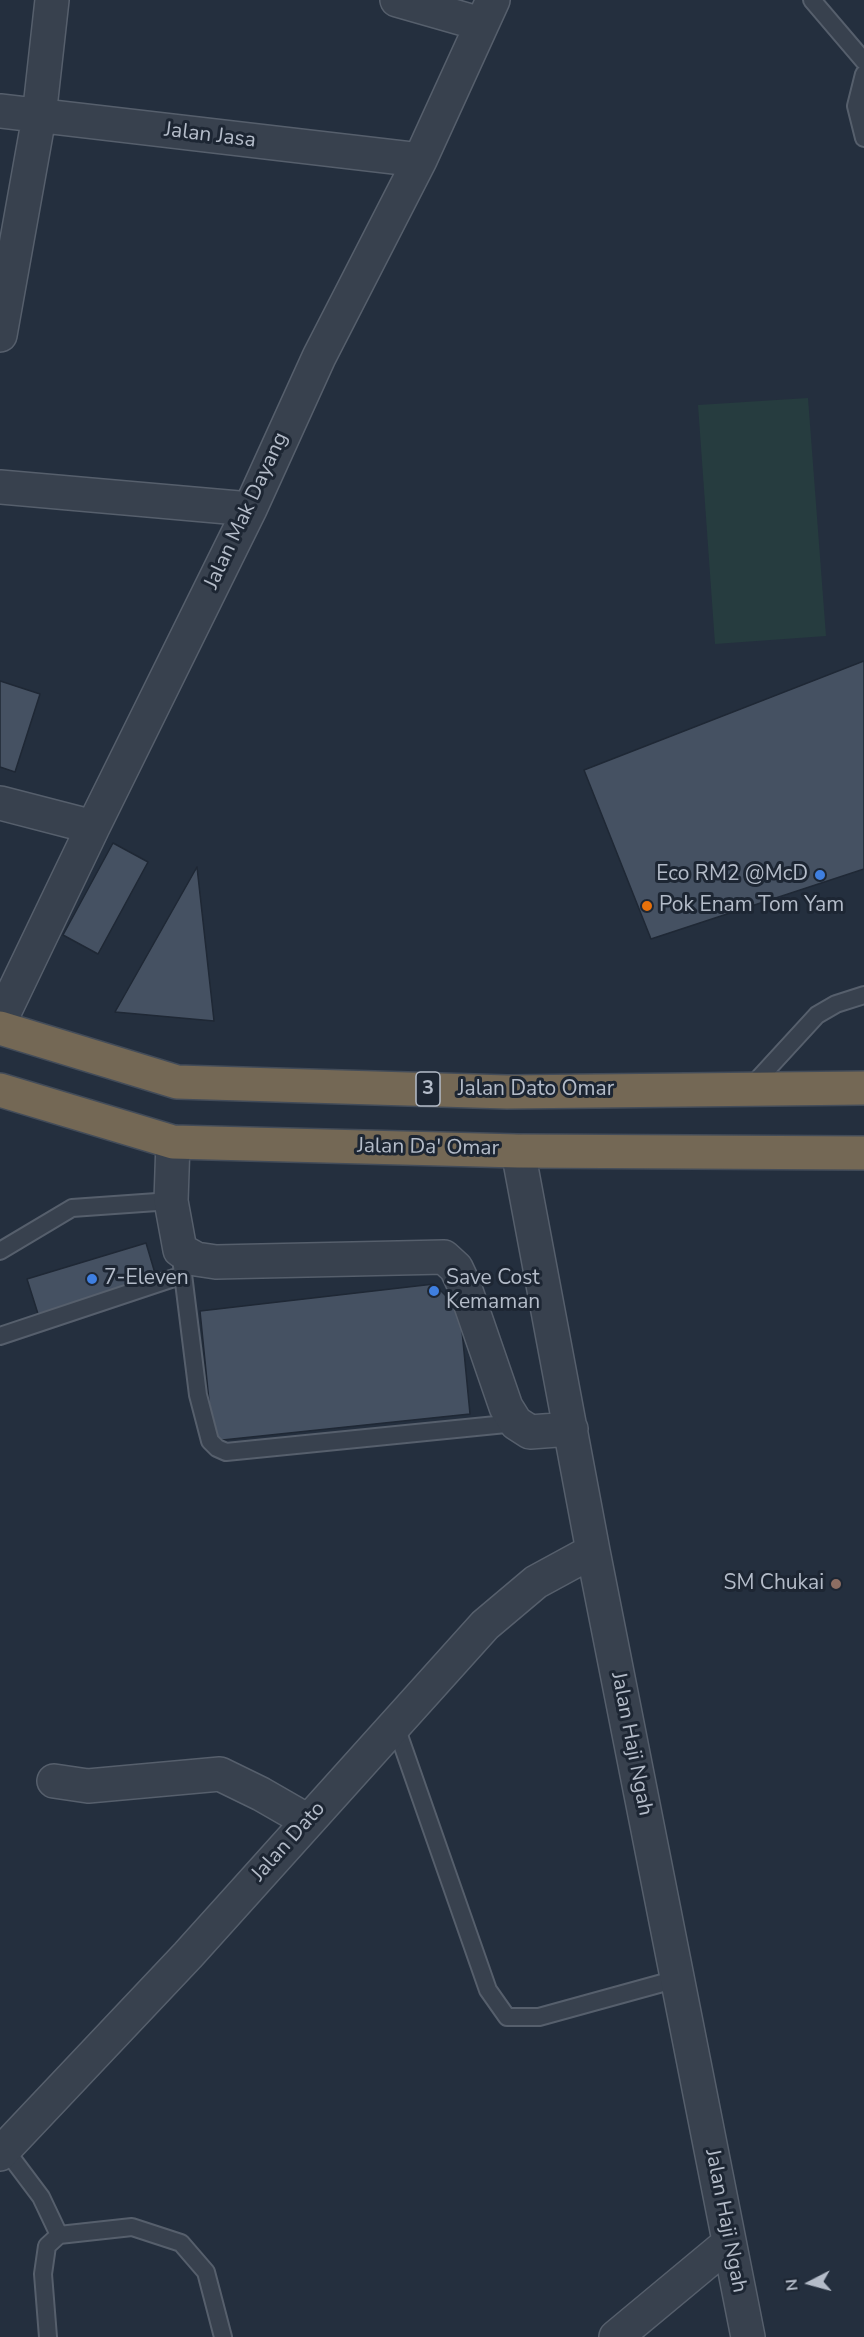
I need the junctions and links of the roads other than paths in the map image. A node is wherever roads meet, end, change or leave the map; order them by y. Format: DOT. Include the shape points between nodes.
graph roads {
  1 [pos="52,0"];
  2 [pos="397,0"];
  3 [pos="812,0"];
  4 [pos="487,12"];
  5 [pos="864,62"];
  6 [pos="864,74"];
  7 [pos="0,111"];
  8 [pos="39,117"];
  9 [pos="864,138"];
  10 [pos="420,160"];
  11 [pos="0,335"];
  12 [pos="0,487"];
  13 [pos="250,509"];
  14 [pos="0,803"];
  15 [pos="93,827"];
  16 [pos="864,995"];
  17 [pos="0,1021"];
  18 [pos="0,1028"];
  19 [pos="749,1088"];
  20 [pos="864,1088"];
  21 [pos="0,1090"];
  22 [pos="173,1142"];
  23 [pos="518,1150"];
  24 [pos="864,1152"];
  25 [pos="171,1201"];
  26 [pos="0,1251"];
  27 [pos="182,1262"];
  28 [pos="0,1336"];
  29 [pos="516,1423"];
  30 [pos="572,1429"];
  31 [pos="593,1551"];
  32 [pos="395,1724"];
  33 [pos="54,1781"];
  34 [pos="308,1821"];
  35 [pos="677,1979"];
  36 [pos="2,2151"];
  37 [pos="59,2235"];
  38 [pos="729,2243"];
  39 [pos="48,2337"];
  40 [pos="223,2337"];
  41 [pos="616,2337"];
  42 [pos="748,2337"];
  1 -- 8 [label="street"];
  2 -- 4 [label="street"];
  3 -- 5 [label="lane"];
  4 -- 10 [label="street, Jalan Mak Dayang"];
  6 -- 9 [label="lane" via="856,106"];
  7 -- 8 [label="street, Jalan Jasa"];
  8 -- 10 [label="street, Jalan Jasa"];
  8 -- 11 [label="street"];
  10 -- 13 [label="street, Jalan Mak Dayang" via="319,357"];
  12 -- 13 [label="street"];
  13 -- 15 [label="street, Jalan Mak Dayang"];
  14 -- 15 [label="street"];
  15 -- 17 [label="street, Jalan Mak Dayang"];
  16 -- 19 [label="lane" via="817,1015"];
  18 -- 19 [label="highway, Jalan Dato Omar / 3" via="177,1082 507,1092"];
  19 -- 20 [label="highway, Jalan Dato Omar / 3"];
  21 -- 22 [label="highway, Jalan Da' Omar"];
  22 -- 23 [label="highway, Jalan Da' Omar"];
  22 -- 25 [label="street"];
  23 -- 24 [label="highway, Jalan Da' Omar"];
  23 -- 30 [label="street, Jalan Haji Ngah"];
  25 -- 26 [label="lane" via="72,1208"];
  25 -- 27 [label="street"];
  27 -- 28 [label="lane"];
  27 -- 29 [label="street" via="444,1257 456,1268 464,1285 506,1407"];
  27 -- 29 [label="lane" via="198,1395 210,1441 226,1452"];
  29 -- 30 [label="street" via="531,1432"];
  30 -- 31 [label="street, Jalan Haji Ngah"];
  31 -- 32 [label="street, Jalan Dato" via="536,1582 485,1624"];
  31 -- 35 [label="street, Jalan Haji Ngah"];
  32 -- 34 [label="street, Jalan Dato"];
  32 -- 35 [label="lane" via="488,1989 507,2017 539,2017"];
  33 -- 34 [label="street" via="88,1786 220,1774"];
  34 -- 36 [label="street, Jalan Dato" via="188,1955"];
  35 -- 38 [label="street, Jalan Haji Ngah"];
  36 -- 37 [label="lane" via="41,2197"];
  37 -- 39 [label="lane" via="47,2246 43,2274"];
  37 -- 40 [label="lane" via="132,2227 181,2243 206,2272"];
  38 -- 41 [label="street"];
  38 -- 42 [label="street, Jalan Haji Ngah"];
}
